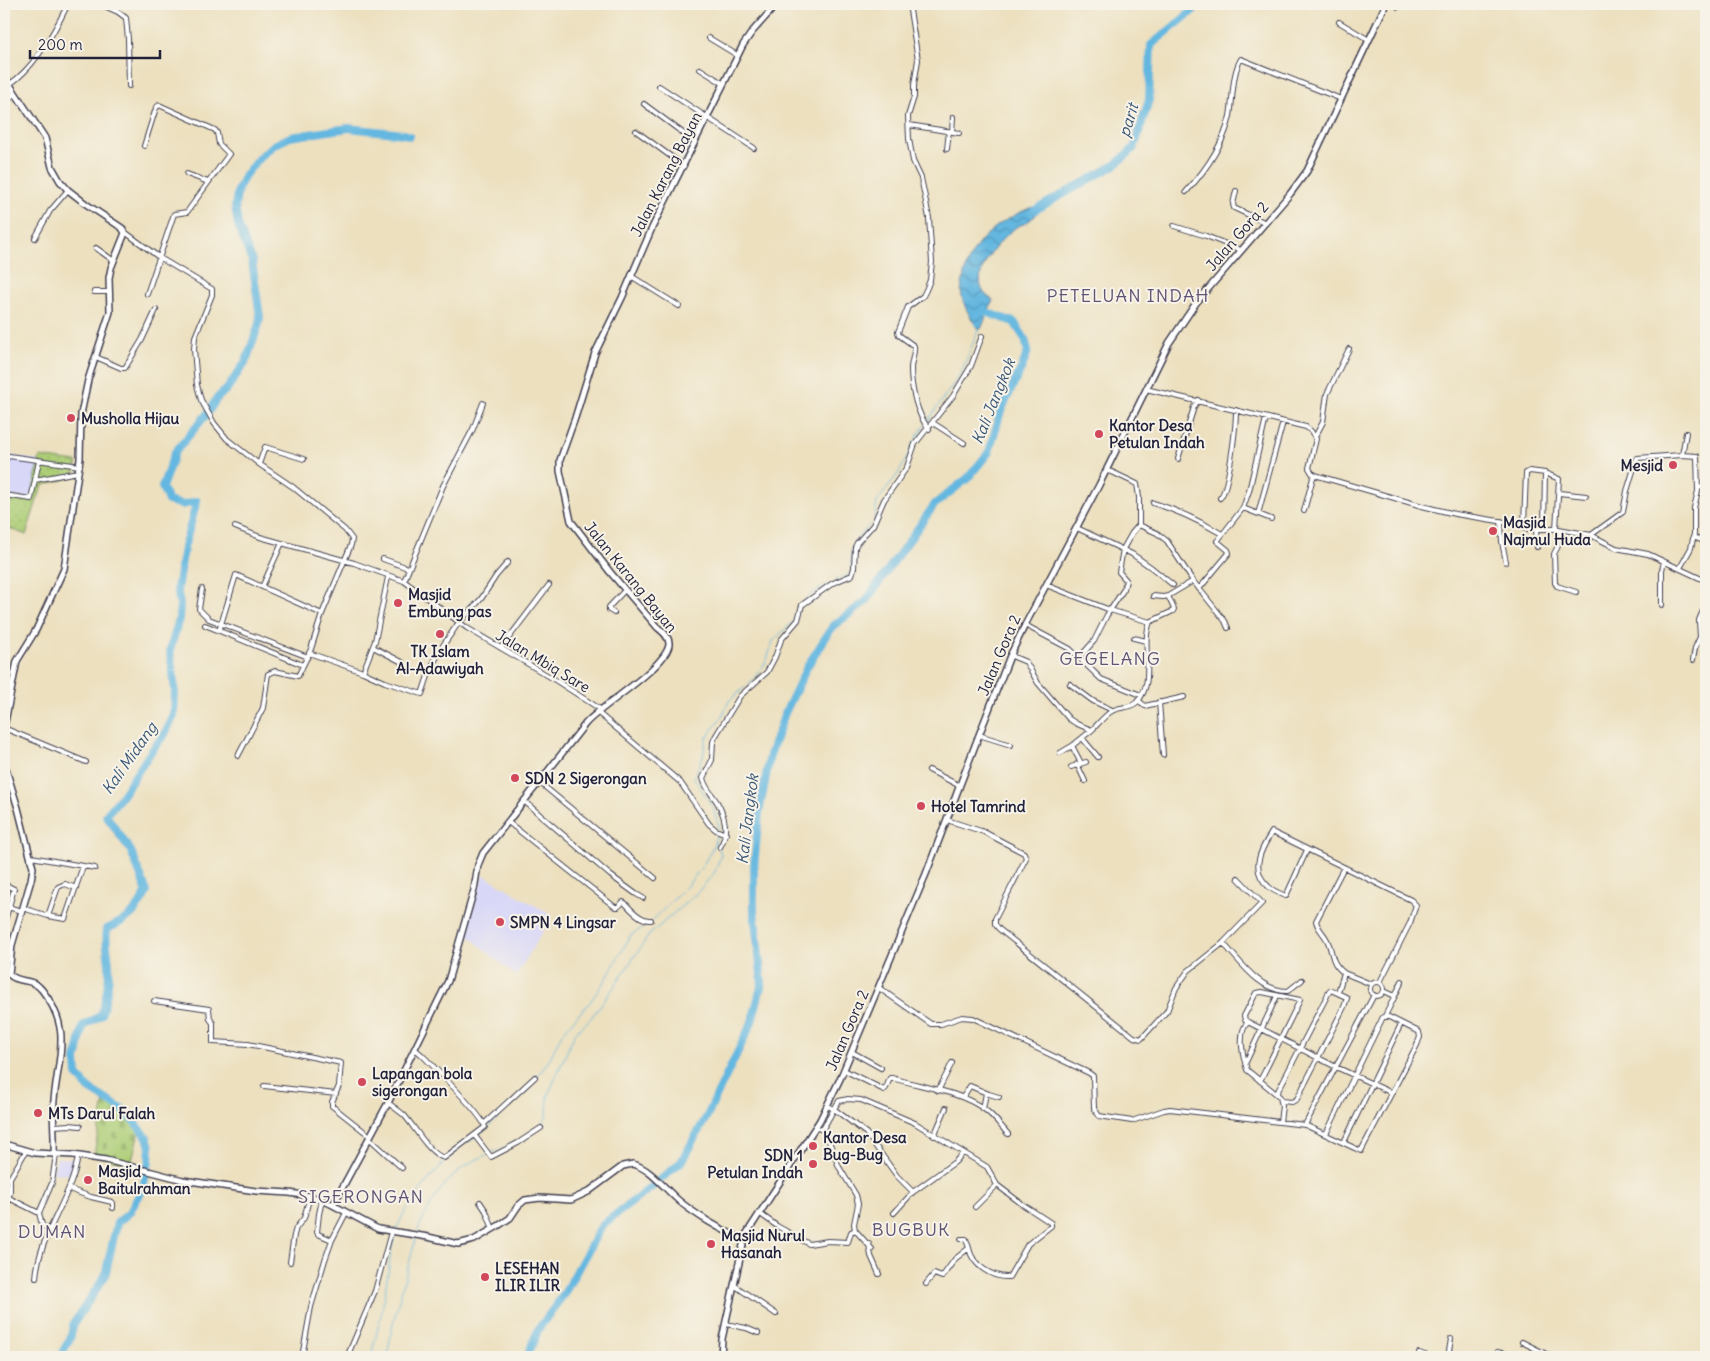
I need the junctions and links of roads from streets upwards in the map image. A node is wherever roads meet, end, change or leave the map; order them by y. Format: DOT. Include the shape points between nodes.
graph roads {
  1 [pos="68,4"];
  2 [pos="100,4"];
  3 [pos="777,4"];
  4 [pos="909,4"];
  5 [pos="1386,4"];
  6 [pos="1338,22"];
  7 [pos="709,38"];
  8 [pos="1368,40"];
  9 [pos="738,56"];
  10 [pos="700,69"];
  11 [pos="4,76"];
  12 [pos="10,84"];
  13 [pos="724,84"];
  14 [pos="129,86"];
  15 [pos="659,86"];
  16 [pos="15,92"];
  17 [pos="1341,99"];
  18 [pos="644,104"];
  19 [pos="4,106"];
  20 [pos="709,117"];
  21 [pos="953,117"];
  22 [pos="909,125"];
  23 [pos="636,131"];
  24 [pos="951,131"];
  25 [pos="959,133"];
  26 [pos="695,142"];
  27 [pos="144,146"];
  28 [pos="754,148"];
  29 [pos="947,148"];
  30 [pos="684,166"];
  31 [pos="187,174"];
  32 [pos="208,182"];
  33 [pos="68,190"];
  34 [pos="1236,191"];
  35 [pos="1186,192"];
  36 [pos="1266,222"];
  37 [pos="1174,226"];
  38 [pos="125,232"];
  39 [pos="35,238"];
  40 [pos="96,248"];
  41 [pos="1241,250"];
  42 [pos="160,258"];
  43 [pos="114,261"];
  44 [pos="631,276"];
  45 [pos="94,292"];
  46 [pos="110,292"];
  47 [pos="146,294"];
  48 [pos="679,306"];
  49 [pos="156,310"];
  50 [pos="982,336"];
  51 [pos="1349,349"];
  52 [pos="96,357"];
  53 [pos="1146,389"];
  54 [pos="1198,400"];
  55 [pos="483,403"];
  56 [pos="1236,410"];
  57 [pos="1266,418"];
  58 [pos="1283,422"];
  59 [pos="933,423"];
  60 [pos="928,428"];
  61 [pos="1686,433"];
  62 [pos="1315,437"];
  63 [pos="964,444"];
  64 [pos="1682,455"];
  65 [pos="304,459"];
  66 [pos="1178,459"];
  67 [pos="4,461"];
  68 [pos="39,461"];
  69 [pos="259,464"];
  70 [pos="80,466"];
  71 [pos="1106,471"];
  72 [pos="78,472"];
  73 [pos="1545,473"];
  74 [pos="1314,474"];
  75 [pos="35,480"];
  76 [pos="1698,487"];
  77 [pos="1706,488"];
  78 [pos="1559,493"];
  79 [pos="4,494"];
  80 [pos="1586,496"];
  81 [pos="1220,498"];
  82 [pos="1153,503"];
  83 [pos="1243,508"];
  84 [pos="1304,511"];
  85 [pos="1258,514"];
  86 [pos="1271,518"];
  87 [pos="1501,521"];
  88 [pos="1139,525"];
  89 [pos="1524,525"];
  90 [pos="235,528"];
  91 [pos="1077,528"];
  92 [pos="1536,529"];
  93 [pos="1544,529"];
  94 [pos="1558,529"];
  95 [pos="1222,534"];
  96 [pos="1591,535"];
  97 [pos="1694,537"];
  98 [pos="1706,542"];
  99 [pos="282,543"];
  100 [pos="1537,547"];
  101 [pos="1123,549"];
  102 [pos="383,559"];
  103 [pos="344,561"];
  104 [pos="508,562"];
  105 [pos="1506,562"];
  106 [pos="1664,562"];
  107 [pos="408,568"];
  108 [pos="1680,568"];
  109 [pos="388,577"];
  110 [pos="404,581"];
  111 [pos="1193,581"];
  112 [pos="1706,581"];
  113 [pos="549,585"];
  114 [pos="1046,585"];
  115 [pos="1173,585"];
  116 [pos="262,587"];
  117 [pos="202,589"];
  118 [pos="1199,589"];
  119 [pos="625,590"];
  120 [pos="1576,592"];
  121 [pos="1152,596"];
  122 [pos="1168,596"];
  123 [pos="1706,604"];
  124 [pos="1662,605"];
  125 [pos="1110,610"];
  126 [pos="614,613"];
  127 [pos="322,614"];
  128 [pos="1150,622"];
  129 [pos="460,623"];
  130 [pos="222,624"];
  131 [pos="1025,624"];
  132 [pos="205,626"];
  133 [pos="1228,628"];
  134 [pos="219,630"];
  135 [pos="1134,638"];
  136 [pos="1146,641"];
  137 [pos="374,647"];
  138 [pos="501,648"];
  139 [pos="1011,653"];
  140 [pos="308,655"];
  141 [pos="1079,658"];
  142 [pos="1693,660"];
  143 [pos="402,662"];
  144 [pos="303,665"];
  145 [pos="363,672"];
  146 [pos="1070,684"];
  147 [pos="1141,695"];
  148 [pos="1184,697"];
  149 [pos="1138,700"];
  150 [pos="1160,702"];
  151 [pos="1112,710"];
  152 [pos="599,711"];
  153 [pos="4,726"];
  154 [pos="1092,730"];
  155 [pos="979,735"];
  156 [pos="1083,739"];
  157 [pos="1011,745"];
  158 [pos="1072,746"];
  159 [pos="1060,753"];
  160 [pos="1163,755"];
  161 [pos="238,756"];
  162 [pos="1098,757"];
  163 [pos="86,762"];
  164 [pos="4,763"];
  165 [pos="1081,763"];
  166 [pos="1071,767"];
  167 [pos="929,770"];
  168 [pos="1085,781"];
  169 [pos="539,782"];
  170 [pos="960,786"];
  171 [pos="524,801"];
  172 [pos="947,820"];
  173 [pos="508,822"];
  174 [pos="725,833"];
  175 [pos="720,846"];
  176 [pos="1307,850"];
  177 [pos="31,857"];
  178 [pos="83,866"];
  179 [pos="1344,867"];
  180 [pos="94,868"];
  181 [pos="655,878"];
  182 [pos="1238,878"];
  183 [pos="4,884"];
  184 [pos="76,888"];
  185 [pos="643,898"];
  186 [pos="6,907"];
  187 [pos="22,910"];
  188 [pos="48,916"];
  189 [pos="651,920"];
  190 [pos="4,924"];
  191 [pos="1223,943"];
  192 [pos="1344,973"];
  193 [pos="1302,980"];
  194 [pos="1402,981"];
  195 [pos="1380,982"];
  196 [pos="1371,984"];
  197 [pos="879,988"];
  198 [pos="1384,991"];
  199 [pos="1338,992"];
  200 [pos="1374,995"];
  201 [pos="1278,996"];
  202 [pos="1395,996"];
  203 [pos="154,1001"];
  204 [pos="1385,1016"];
  205 [pos="1248,1022"];
  206 [pos="1401,1024"];
  207 [pos="1262,1029"];
  208 [pos="1280,1039"];
  209 [pos="415,1049"];
  210 [pos="1300,1049"];
  211 [pos="852,1052"];
  212 [pos="1318,1058"];
  213 [pos="952,1063"];
  214 [pos="1245,1064"];
  215 [pos="1336,1067"];
  216 [pos="880,1068"];
  217 [pos="844,1070"];
  218 [pos="1355,1076"];
  219 [pos="535,1077"];
  220 [pos="1260,1081"];
  221 [pos="1373,1084"];
  222 [pos="264,1086"];
  223 [pos="938,1091"];
  224 [pos="986,1093"];
  225 [pos="1277,1093"];
  226 [pos="1392,1093"];
  227 [pos="336,1094"];
  228 [pos="963,1097"];
  229 [pos="999,1097"];
  230 [pos="1282,1101"];
  231 [pos="388,1103"];
  232 [pos="827,1106"];
  233 [pos="946,1108"];
  234 [pos="834,1109"];
  235 [pos="983,1109"];
  236 [pos="1280,1122"];
  237 [pos="485,1123"];
  238 [pos="1305,1125"];
  239 [pos="54,1126"];
  240 [pos="80,1126"];
  241 [pos="815,1127"];
  242 [pos="541,1128"];
  243 [pos="823,1129"];
  244 [pos="1008,1134"];
  245 [pos="1326,1134"];
  246 [pos="934,1136"];
  247 [pos="370,1137"];
  248 [pos="476,1137"];
  249 [pos="1344,1142"];
  250 [pos="6,1145"];
  251 [pos="26,1152"];
  252 [pos="963,1153"];
  253 [pos="55,1154"];
  254 [pos="78,1156"];
  255 [pos="402,1168"];
  256 [pos="997,1185"];
  257 [pos="69,1189"];
  258 [pos="913,1192"];
  259 [pos="310,1196"];
  260 [pos="9,1198"];
  261 [pos="322,1200"];
  262 [pos="480,1202"];
  263 [pos="333,1205"];
  264 [pos="975,1207"];
  265 [pos="113,1208"];
  266 [pos="894,1212"];
  267 [pos="40,1213"];
  268 [pos="346,1213"];
  269 [pos="759,1213"];
  270 [pos="493,1229"];
  271 [pos="50,1230"];
  272 [pos="855,1230"];
  273 [pos="394,1232"];
  274 [pos="4,1237"];
  275 [pos="962,1239"];
  276 [pos="332,1240"];
  277 [pos="744,1240"];
  278 [pos="869,1244"];
  279 [pos="969,1248"];
  280 [pos="872,1249"];
  281 [pos="290,1262"];
  282 [pos="879,1274"];
  283 [pos="36,1278"];
  284 [pos="926,1284"];
  285 [pos="734,1285"];
  286 [pos="776,1314"];
  287 [pos="726,1324"];
  288 [pos="758,1333"];
  289 [pos="1451,1339"];
  290 [pos="1522,1342"];
  291 [pos="1497,1352"];
  292 [pos="1419,1353"];
  293 [pos="302,1357"];
  294 [pos="347,1357"];
  295 [pos="721,1357"];
  296 [pos="1431,1357"];
  297 [pos="1448,1357"];
  298 [pos="1514,1357"];
  299 [pos="1552,1357"];
  1 -- 12 [label="street" via="42,49"];
  2 -- 14 [label="street" via="126,18"];
  3 -- 9 [label="street, Jalan Karang Bayan" via="749,36"];
  4 -- 22 [label="street" via="918,60"];
  5 -- 8 [label="street, Jalan Gora 2"];
  6 -- 8 [label="street"];
  7 -- 9 [label="street"];
  8 -- 17 [label="street, Jalan Gora 2"];
  9 -- 13 [label="street, Jalan Karang Bayan"];
  10 -- 13 [label="street"];
  11 -- 12 [label="street"];
  12 -- 16 [label="street"];
  13 -- 20 [label="street, Jalan Karang Bayan"];
  15 -- 20 [label="street"];
  16 -- 19 [label="street"];
  16 -- 33 [label="street" via="45,138 52,167"];
  17 -- 35 [label="street" via="1241,59 1225,131 1207,166"];
  17 -- 36 [label="street, Jalan Gora 2" via="1307,171"];
  18 -- 26 [label="street"];
  20 -- 26 [label="street, Jalan Karang Bayan"];
  20 -- 28 [label="street"];
  21 -- 24 [label="street"];
  22 -- 24 [label="street"];
  22 -- 60 [label="street" via="912,155 926,205 932,262 926,290 908,307 898,334 914,346 911,376 918,412"];
  23 -- 30 [label="street"];
  24 -- 25 [label="street"];
  24 -- 29 [label="street"];
  26 -- 30 [label="street, Jalan Karang Bayan"];
  27 -- 32 [label="street" via="156,108 160,105 210,126 216,131 219,144 229,154"];
  30 -- 44 [label="street, Jalan Karang Bayan"];
  31 -- 32 [label="street"];
  32 -- 42 [label="street" via="187,212 174,214"];
  33 -- 38 [label="street"];
  33 -- 39 [label="street" via="50,211"];
  34 -- 36 [label="street" via="1234,208"];
  36 -- 41 [label="street, Jalan Gora 2"];
  37 -- 41 [label="street"];
  38 -- 42 [label="street"];
  38 -- 43 [label="street"];
  40 -- 43 [label="street"];
  41 -- 53 [label="street, Jalan Gora 2" via="1192,308 1164,350"];
  42 -- 47 [label="street"];
  42 -- 69 [label="street" via="212,289 196,333 194,349 199,395 227,439"];
  43 -- 46 [label="street"];
  44 -- 48 [label="street"];
  44 -- 119 [label="street, Jalan Karang Bayan" via="591,362 559,463 571,521"];
  45 -- 46 [label="street"];
  46 -- 52 [label="street" via="110,312"];
  49 -- 52 [label="street" via="125,368"];
  50 -- 59 [label="street" via="970,369"];
  51 -- 62 [label="street" via="1327,394 1323,422"];
  52 -- 70 [label="street" via="81,414"];
  53 -- 54 [label="street"];
  53 -- 71 [label="street, Jalan Gora 2"];
  54 -- 56 [label="street"];
  54 -- 66 [label="street"];
  55 -- 107 [label="street"];
  56 -- 57 [label="street"];
  56 -- 81 [label="street" via="1227,482"];
  57 -- 58 [label="street"];
  57 -- 83 [label="street" via="1250,491"];
  58 -- 62 [label="street" via="1306,427"];
  58 -- 85 [label="street"];
  59 -- 60 [label="street"];
  59 -- 63 [label="street"];
  60 -- 174 [label="street" via="915,444 907,467 884,500 871,529 857,543 852,575 827,587 802,605 798,620 781,640 767,672 740,696 715,737 712,760 703,778 721,810"];
  61 -- 64 [label="street"];
  62 -- 74 [label="street" via="1309,468"];
  64 -- 76 [label="street" via="1698,456"];
  64 -- 96 [label="street" via="1636,459 1623,512"];
  65 -- 69 [label="street" via="265,447"];
  67 -- 68 [label="street" via="9,456"];
  68 -- 70 [label="street"];
  68 -- 75 [label="street"];
  69 -- 103 [label="street" via="293,487 350,536 352,543"];
  70 -- 72 [label="street"];
  71 -- 88 [label="street" via="1137,484"];
  71 -- 91 [label="street, Jalan Gora 2"];
  72 -- 75 [label="street"];
  72 -- 153 [label="street" via="64,569 36,630 17,661"];
  73 -- 78 [label="street" via="1559,478"];
  73 -- 89 [label="street" via="1526,473"];
  73 -- 93 [label="street"];
  74 -- 84 [label="street"];
  74 -- 87 [label="street" via="1422,506"];
  75 -- 79 [label="street" via="31,499"];
  76 -- 77 [label="street"];
  76 -- 97 [label="street"];
  78 -- 80 [label="street"];
  78 -- 94 [label="street"];
  82 -- 95 [label="street" via="1198,519"];
  83 -- 85 [label="street"];
  83 -- 95 [label="street"];
  85 -- 86 [label="street"];
  87 -- 89 [label="street"];
  87 -- 105 [label="street"];
  88 -- 101 [label="street"];
  88 -- 111 [label="street" via="1164,538"];
  89 -- 92 [label="street" via="1526,529"];
  90 -- 99 [label="street, Jalan Mbiq Sare"];
  91 -- 101 [label="street"];
  91 -- 114 [label="street, Jalan Gora 2"];
  92 -- 93 [label="street"];
  92 -- 100 [label="street"];
  93 -- 94 [label="street"];
  94 -- 96 [label="street"];
  94 -- 120 [label="street" via="1558,546 1554,554 1555,583"];
  95 -- 118 [label="street" via="1217,542 1229,553"];
  96 -- 106 [label="street" via="1616,548 1644,553"];
  97 -- 98 [label="street"];
  97 -- 108 [label="street"];
  99 -- 103 [label="street, Jalan Mbiq Sare"];
  99 -- 116 [label="street"];
  101 -- 115 [label="street"];
  101 -- 125 [label="street" via="1119,572 1126,579 1125,587"];
  102 -- 107 [label="street"];
  103 -- 109 [label="street, Jalan Mbiq Sare"];
  103 -- 127 [label="street"];
  104 -- 129 [label="street"];
  106 -- 108 [label="street"];
  106 -- 124 [label="street"];
  107 -- 110 [label="street"];
  108 -- 112 [label="street"];
  109 -- 110 [label="street, Jalan Mbiq Sare"];
  109 -- 137 [label="street"];
  110 -- 129 [label="street, Jalan Mbiq Sare"];
  111 -- 118 [label="street"];
  111 -- 122 [label="street"];
  113 -- 138 [label="street"];
  114 -- 125 [label="street"];
  114 -- 131 [label="street, Jalan Gora 2"];
  116 -- 127 [label="street"];
  116 -- 130 [label="street" via="235,575"];
  117 -- 130 [label="street" via="200,611"];
  118 -- 133 [label="street"];
  119 -- 126 [label="street" via="609,607"];
  119 -- 152 [label="street, Jalan Karang Bayan" via="666,634 669,646 649,672"];
  121 -- 122 [label="street"];
  122 -- 128 [label="street" via="1174,610"];
  123 -- 142 [label="street" via="1699,620 1700,637 1694,648"];
  125 -- 128 [label="street"];
  125 -- 141 [label="street" via="1094,642"];
  127 -- 140 [label="street"];
  128 -- 136 [label="street"];
  129 -- 138 [label="street, Jalan Mbiq Sare"];
  129 -- 145 [label="street" via="440,650 422,694"];
  130 -- 134 [label="street"];
  130 -- 140 [label="street"];
  131 -- 139 [label="street, Jalan Gora 2"];
  131 -- 141 [label="street" via="1068,648"];
  132 -- 134 [label="street"];
  134 -- 144 [label="street"];
  135 -- 136 [label="street"];
  136 -- 147 [label="street" via="1146,681"];
  137 -- 143 [label="street"];
  137 -- 145 [label="street"];
  138 -- 152 [label="street, Jalan Mbiq Sare" via="557,681"];
  139 -- 154 [label="street" via="1026,662 1038,683 1072,722"];
  139 -- 155 [label="street, Jalan Gora 2"];
  140 -- 144 [label="street"];
  140 -- 145 [label="street"];
  141 -- 147 [label="street" via="1101,678"];
  144 -- 161 [label="street" via="296,676 274,671 268,674 264,708"];
  146 -- 151 [label="street"];
  147 -- 149 [label="street"];
  148 -- 150 [label="street"];
  149 -- 150 [label="street" via="1145,706"];
  149 -- 151 [label="street" via="1131,706"];
  150 -- 160 [label="street"];
  151 -- 154 [label="street"];
  152 -- 169 [label="street, Jalan Karang Bayan" via="571,740"];
  152 -- 174 [label="street, Jalan Mbiq Sare" via="680,782 709,824"];
  153 -- 163 [label="street"];
  154 -- 156 [label="street"];
  155 -- 157 [label="street"];
  155 -- 170 [label="street, Jalan Gora 2"];
  156 -- 158 [label="street"];
  156 -- 162 [label="street"];
  158 -- 159 [label="street"];
  158 -- 165 [label="street"];
  164 -- 177 [label="street"];
  165 -- 166 [label="street"];
  165 -- 168 [label="street"];
  167 -- 170 [label="street"];
  169 -- 171 [label="street, Jalan Karang Bayan"];
  169 -- 181 [label="street"];
  170 -- 172 [label="street, Jalan Gora 2"];
  171 -- 173 [label="street, Jalan Karang Bayan"];
  171 -- 185 [label="street" via="610,875"];
  172 -- 191 [label="street" via="984,832 1024,852 1026,858 995,924 1136,1038 1145,1037 1167,1012 1176,988 1188,971"];
  172 -- 197 [label="street, Jalan Gora 2"];
  173 -- 189 [label="street" via="615,907 623,902 643,919"];
  173 -- 209 [label="street, Jalan Karang Bayan" via="480,858 451,974"];
  174 -- 175 [label="street"];
  176 -- 176 [label="street" via="1272,832 1262,847 1258,862 1261,875 1270,888 1286,896"];
  176 -- 179 [label="street"];
  177 -- 178 [label="street"];
  177 -- 187 [label="street" via="32,876"];
  178 -- 180 [label="street"];
  178 -- 184 [label="street"];
  179 -- 192 [label="street" via="1316,922 1327,940 1332,960"];
  179 -- 195 [label="street" via="1416,905"];
  182 -- 191 [label="street" via="1262,903"];
  183 -- 186 [label="street" via="14,888"];
  184 -- 188 [label="street" via="66,884 58,887"];
  184 -- 188 [label="street" via="65,919"];
  186 -- 187 [label="street"];
  186 -- 190 [label="street"];
  187 -- 188 [label="street"];
  187 -- 239 [label="street" via="10,952 9,974 12,978 35,983 60,1023 62,1033"];
  191 -- 193 [label="street" via="1266,986 1288,991"];
  192 -- 196 [label="street"];
  192 -- 199 [label="street"];
  194 -- 202 [label="street"];
  195 -- 196 [label="street"];
  195 -- 198 [label="street"];
  196 -- 200 [label="street" via="1370,990"];
  197 -- 211 [label="street, Jalan Gora 2"];
  197 -- 236 [label="street" via="931,1024 948,1023 962,1017 973,1018 1089,1073 1093,1076 1094,1108 1099,1116 1132,1121 1170,1109"];
  198 -- 200 [label="street"];
  198 -- 202 [label="street"];
  199 -- 210 [label="street" via="1331,990 1326,994"];
  199 -- 212 [label="street" via="1347,998"];
  200 -- 215 [label="street"];
  201 -- 205 [label="street" via="1256,993 1244,1016"];
  201 -- 207 [label="street"];
  201 -- 208 [label="street" via="1300,1000"];
  202 -- 204 [label="street"];
  203 -- 227 [label="street" via="209,1010 213,1042 248,1044 341,1064"];
  204 -- 206 [label="street"];
  204 -- 218 [label="street"];
  205 -- 207 [label="street"];
  205 -- 214 [label="street" via="1242,1036"];
  206 -- 221 [label="street"];
  206 -- 226 [label="street" via="1419,1032 1420,1037"];
  207 -- 208 [label="street"];
  207 -- 214 [label="street"];
  208 -- 210 [label="street"];
  208 -- 220 [label="street"];
  209 -- 231 [label="street, Jalan Karang Bayan"];
  209 -- 237 [label="street"];
  210 -- 212 [label="street"];
  210 -- 225 [label="street"];
  211 -- 216 [label="street"];
  211 -- 217 [label="street, Jalan Gora 2"];
  212 -- 215 [label="street"];
  212 -- 230 [label="street" via="1297,1099"];
  213 -- 223 [label="street"];
  214 -- 220 [label="street"];
  215 -- 218 [label="street"];
  215 -- 238 [label="street"];
  217 -- 223 [label="street" via="884,1090 892,1078"];
  217 -- 232 [label="street, Jalan Gora 2"];
  218 -- 221 [label="street"];
  218 -- 245 [label="street"];
  219 -- 237 [label="street"];
  220 -- 225 [label="street"];
  221 -- 226 [label="street"];
  221 -- 249 [label="street"];
  222 -- 227 [label="street"];
  223 -- 228 [label="street"];
  224 -- 228 [label="street" via="970,1086"];
  224 -- 229 [label="street"];
  224 -- 235 [label="street"];
  225 -- 230 [label="street"];
  226 -- 249 [label="street" via="1363,1149"];
  227 -- 247 [label="street" via="333,1107"];
  228 -- 235 [label="street"];
  230 -- 236 [label="street"];
  231 -- 247 [label="street, Jalan Karang Bayan"];
  231 -- 248 [label="street" via="404,1116 440,1157 444,1158"];
  232 -- 234 [label="street"];
  232 -- 241 [label="street, Jalan Gora 2"];
  233 -- 246 [label="street"];
  234 -- 243 [label="street"];
  234 -- 246 [label="street" via="842,1099 861,1100 915,1123"];
  234 -- 258 [label="street" via="869,1136"];
  235 -- 244 [label="street"];
  236 -- 238 [label="street"];
  237 -- 248 [label="street" via="485,1128"];
  238 -- 245 [label="street"];
  239 -- 240 [label="street"];
  239 -- 253 [label="street"];
  241 -- 243 [label="street"];
  241 -- 269 [label="street, Jalan Gora 2"];
  242 -- 248 [label="street" via="490,1156"];
  243 -- 272 [label="street" via="839,1167 856,1195"];
  245 -- 249 [label="street"];
  246 -- 252 [label="street"];
  247 -- 255 [label="street"];
  247 -- 263 [label="street, Jalan Karang Bayan"];
  250 -- 251 [label="street"];
  251 -- 253 [label="street"];
  251 -- 260 [label="street" via="11,1175"];
  252 -- 256 [label="street" via="987,1167"];
  252 -- 258 [label="street"];
  253 -- 254 [label="street"];
  253 -- 267 [label="street" via="52,1183"];
  254 -- 257 [label="street"];
  254 -- 259 [label="street" via="183,1180"];
  256 -- 264 [label="street"];
  256 -- 279 [label="street" via="1051,1224 1028,1244 1008,1278 980,1267"];
  257 -- 265 [label="street" via="113,1202"];
  257 -- 271 [label="street"];
  258 -- 266 [label="street"];
  259 -- 261 [label="street"];
  259 -- 281 [label="street" via="304,1218 296,1228"];
  260 -- 267 [label="street"];
  260 -- 274 [label="street"];
  261 -- 263 [label="street"];
  261 -- 276 [label="street" via="317,1233"];
  262 -- 270 [label="street"];
  263 -- 268 [label="street"];
  267 -- 271 [label="street" via="42,1225"];
  268 -- 273 [label="street" via="376,1228"];
  268 -- 276 [label="street"];
  269 -- 272 [label="street" via="809,1244 848,1242"];
  269 -- 277 [label="street, Jalan Gora 2"];
  270 -- 273 [label="street" via="474,1240 458,1244"];
  270 -- 277 [label="street" via="510,1218 525,1200 565,1201 578,1198 627,1164 633,1164 683,1204"];
  271 -- 283 [label="street"];
  272 -- 278 [label="street"];
  273 -- 294 [label="street"];
  275 -- 279 [label="street" via="966,1239"];
  276 -- 293 [label="street" via="311,1307"];
  277 -- 285 [label="street, Jalan Gora 2"];
  278 -- 280 [label="street"];
  278 -- 282 [label="street"];
  279 -- 284 [label="street" via="955,1259 942,1277 934,1274"];
  285 -- 286 [label="street"];
  285 -- 287 [label="street, Jalan Gora 2"];
  287 -- 288 [label="street"];
  287 -- 295 [label="street, Jalan Gora 2"];
  289 -- 297 [label="street"];
  290 -- 299 [label="street"];
  291 -- 298 [label="street"];
  292 -- 296 [label="street"];
}
